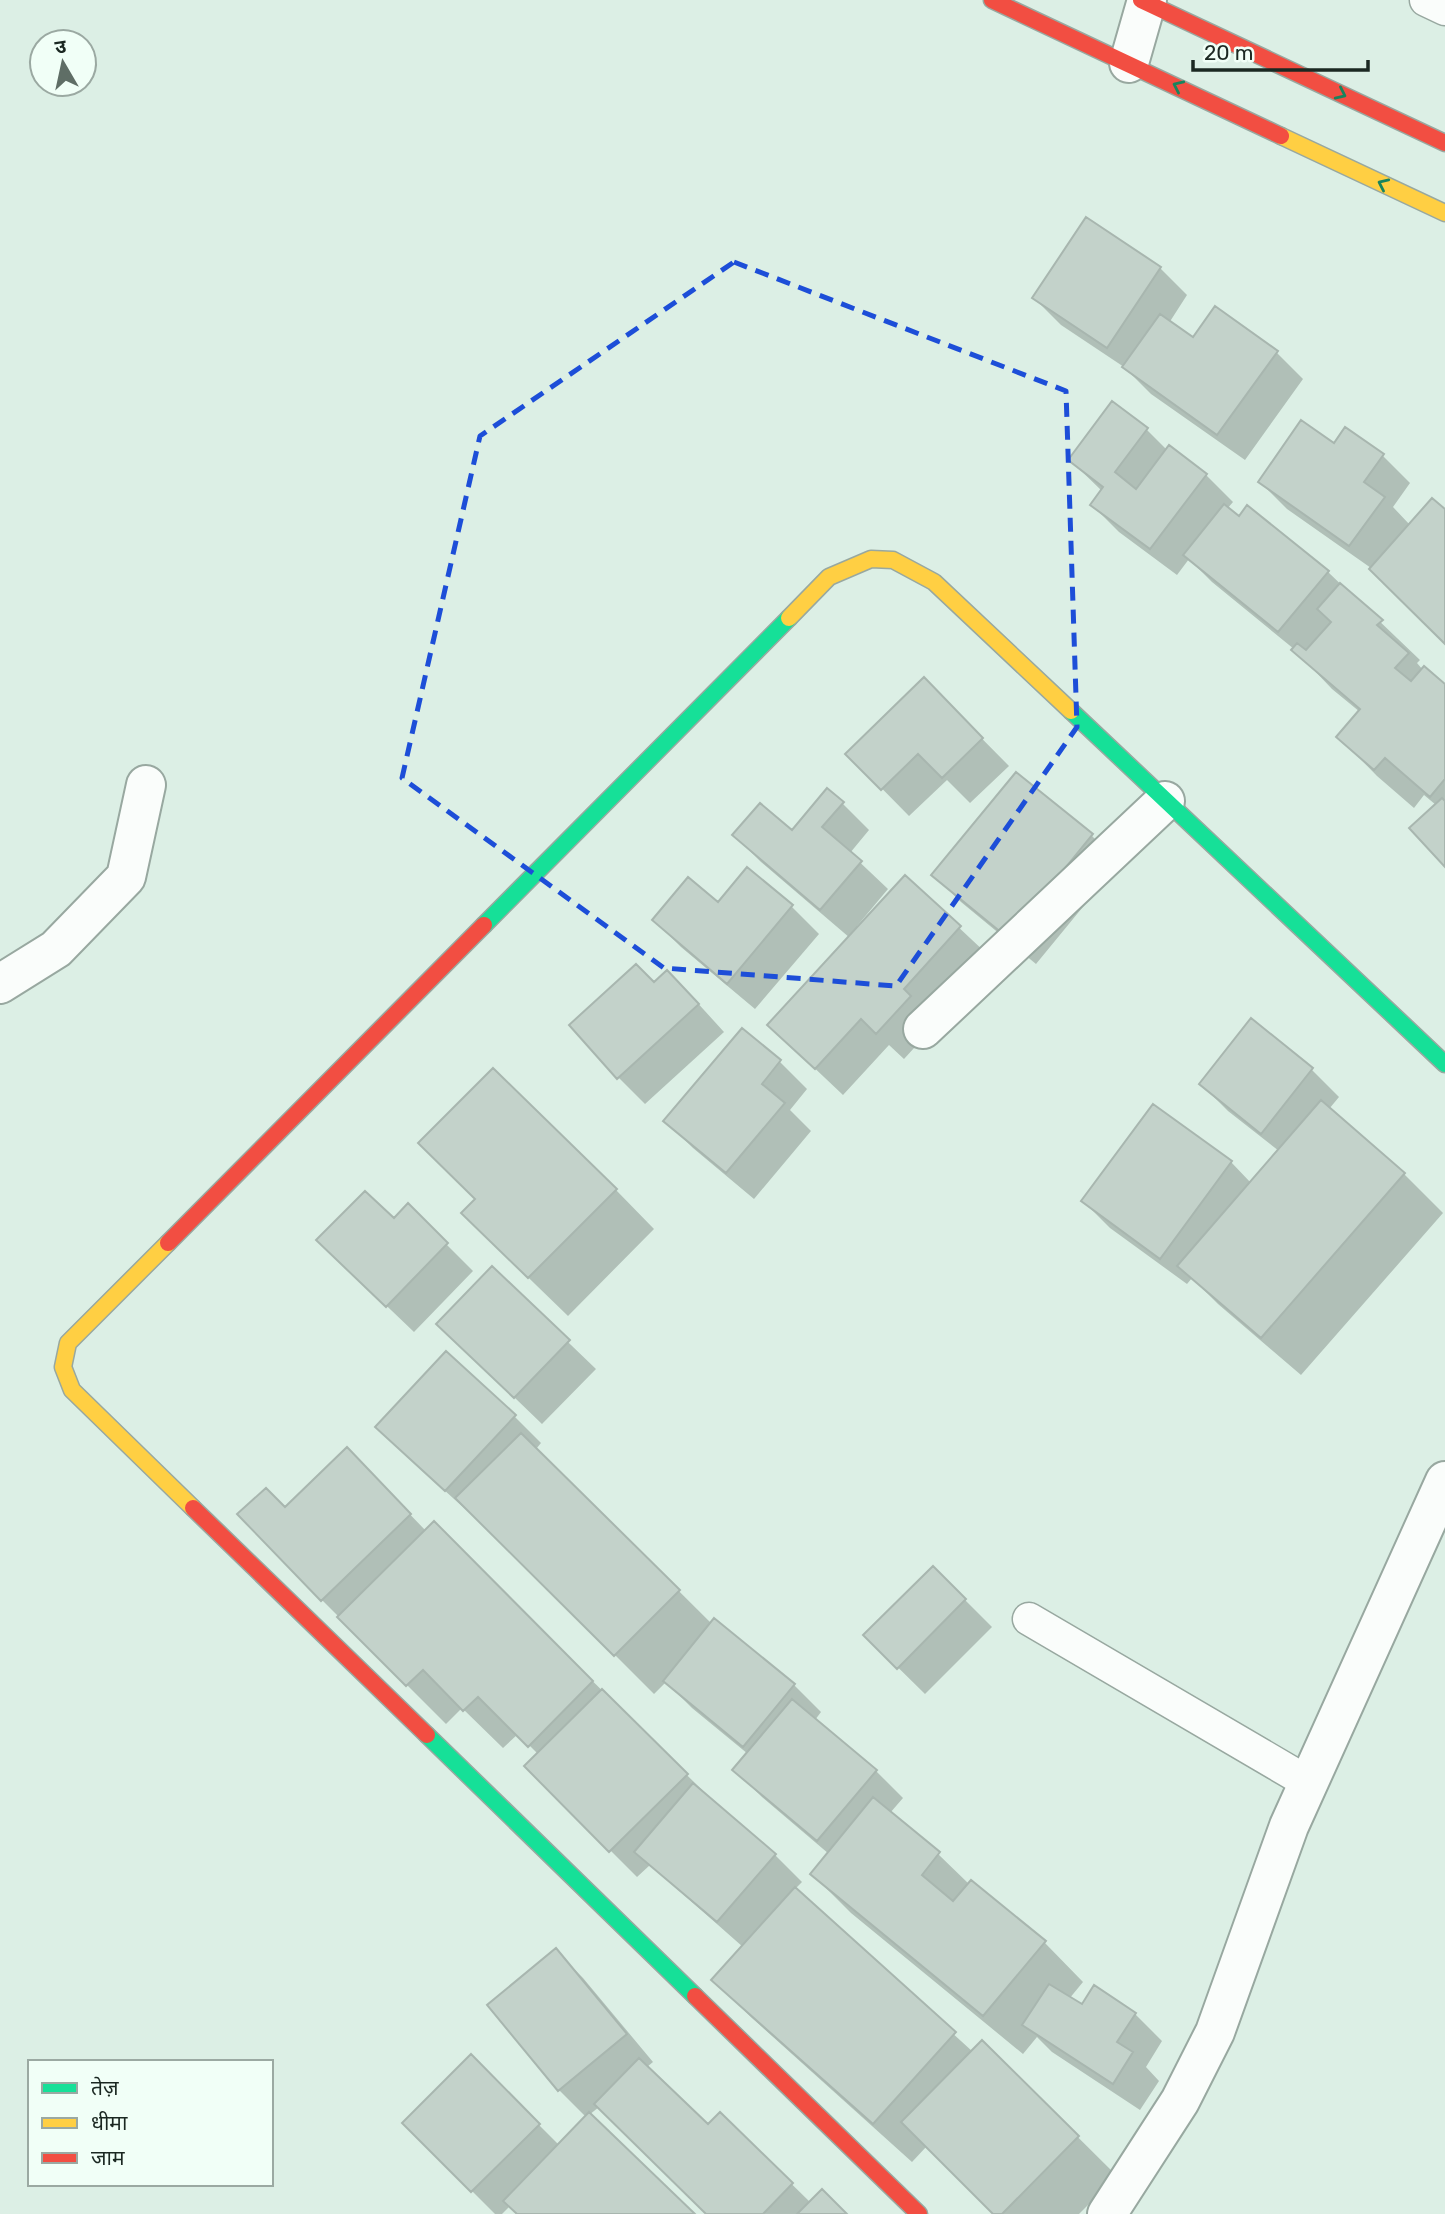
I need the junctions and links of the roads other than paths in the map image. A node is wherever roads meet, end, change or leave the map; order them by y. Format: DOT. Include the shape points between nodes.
graph roads {
  1 [pos="992,0"];
  2 [pos="1426,0"];
  3 [pos="1145,1"];
  4 [pos="1445,9"];
  5 [pos="1129,63"];
  6 [pos="1445,143"];
  7 [pos="1445,213"];
  8 [pos="146,785"];
  9 [pos="1165,801"];
  10 [pos="0,984"];
  11 [pos="923,1029"];
  12 [pos="1445,1064"];
  13 [pos="1445,1481"];
  14 [pos="1029,1619"];
  15 [pos="1309,1783"];
  16 [pos="919,2214"];
  17 [pos="1107,2214"];
  1 -- 5 [label="street"];
  2 -- 4 [label="lane"];
  3 -- 5 [label="street"];
  3 -- 6 [label="street, one-way"];
  7 -- 5 [label="street, one-way"];
  8 -- 10 [label="street" via="126,877 56,949"];
  9 -- 11 [label="street"];
  9 -- 12 [label="street"];
  9 -- 16 [label="street" via="933,582 906,564 881,557 853,563 829,577 68,1343 62,1356 62,1370 72,1390"];
  13 -- 15 [label="street"];
  14 -- 15 [label="lane"];
  15 -- 17 [label="street" via="1289,1826 1215,2032 1180,2101"];
}
